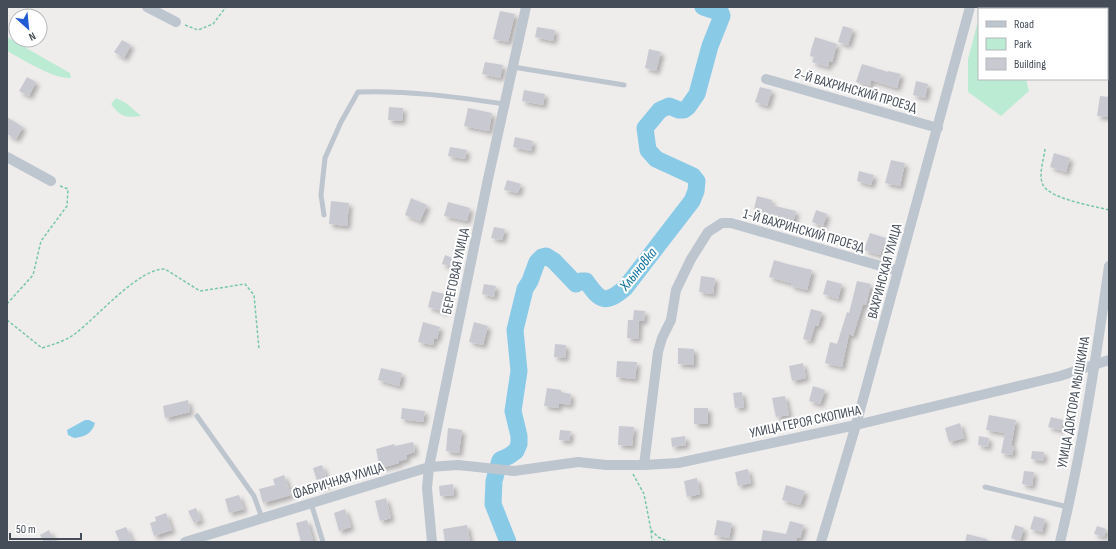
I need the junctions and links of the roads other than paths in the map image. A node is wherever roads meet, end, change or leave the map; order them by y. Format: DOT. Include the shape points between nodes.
graph roads {
  1 [pos="147,7"];
  2 [pos="526,7"];
  3 [pos="970,7"];
  4 [pos="176,22"];
  5 [pos="513,67"];
  6 [pos="766,79"];
  7 [pos="624,85"];
  8 [pos="505,104"];
  9 [pos="938,128"];
  10 [pos="7,158"];
  11 [pos="51,181"];
  12 [pos="324,216"];
  13 [pos="1109,266"];
  14 [pos="898,272"];
  15 [pos="1109,360"];
  16 [pos="1096,364"];
  17 [pos="197,416"];
  18 [pos="856,425"];
  19 [pos="644,465"];
  20 [pos="429,467"];
  21 [pos="498,470"];
  22 [pos="985,487"];
  23 [pos="311,503"];
  24 [pos="1068,507"];
  25 [pos="262,518"];
  26 [pos="185,542"];
  27 [pos="323,542"];
  28 [pos="432,542"];
  29 [pos="821,542"];
  30 [pos="1060,542"];
  1 -- 4 [label="street"];
  2 -- 5 [label="street, БЕРЕГОВАЯ УЛИЦА"];
  3 -- 9 [label="street, ВАХРИНСКАЯ УЛИЦА"];
  5 -- 7 [label="lane"];
  5 -- 8 [label="street, БЕРЕГОВАЯ УЛИЦА"];
  6 -- 9 [label="street, 2-Й ВАХРИНСКИЙ ПРОЕЗД"];
  8 -- 12 [label="lane" via="450,96 384,91 358,92 325,158 321,195"];
  8 -- 20 [label="street, БЕРЕГОВАЯ УЛИЦА"];
  9 -- 14 [label="street, ВАХРИНСКАЯ УЛИЦА"];
  10 -- 11 [label="street"];
  13 -- 16 [label="street, УЛИЦА ДОКТОРА МЫШКИНА"];
  14 -- 18 [label="street, ВАХРИНСКАЯ УЛИЦА"];
  14 -- 19 [label="street, 1-Й ВАХРИНСКИЙ ПРОЕЗД" via="731,223 722,223 708,232 676,290 671,320 658,352"];
  15 -- 16 [label="street, УЛИЦА ГЕРОЯ СКОПИНА"];
  16 -- 18 [label="street, УЛИЦА ГЕРОЯ СКОПИНА" via="1060,376"];
  16 -- 24 [label="street, УЛИЦА ДОКТОРА МЫШКИНА"];
  17 -- 25 [label="lane" via="254,496"];
  18 -- 19 [label="street, УЛИЦА ГЕРОЯ СКОПИНА" via="678,463"];
  18 -- 29 [label="street, ВАХРИНСКАЯ УЛИЦА"];
  19 -- 21 [label="street, УЛИЦА ГЕРОЯ СКОПИНА" via="578,462 514,471"];
  20 -- 21 [label="street, ФАБРИЧНАЯ УЛИЦА" via="458,465"];
  20 -- 23 [label="street, ФАБРИЧНАЯ УЛИЦА"];
  20 -- 28 [label="street, БЕРЕГОВАЯ УЛИЦА" via="427,488"];
  22 -- 24 [label="lane"];
  23 -- 25 [label="street, ФАБРИЧНАЯ УЛИЦА"];
  23 -- 27 [label="lane"];
  24 -- 30 [label="street, УЛИЦА ДОКТОРА МЫШКИНА"];
  25 -- 26 [label="street, ФАБРИЧНАЯ УЛИЦА"];
}
